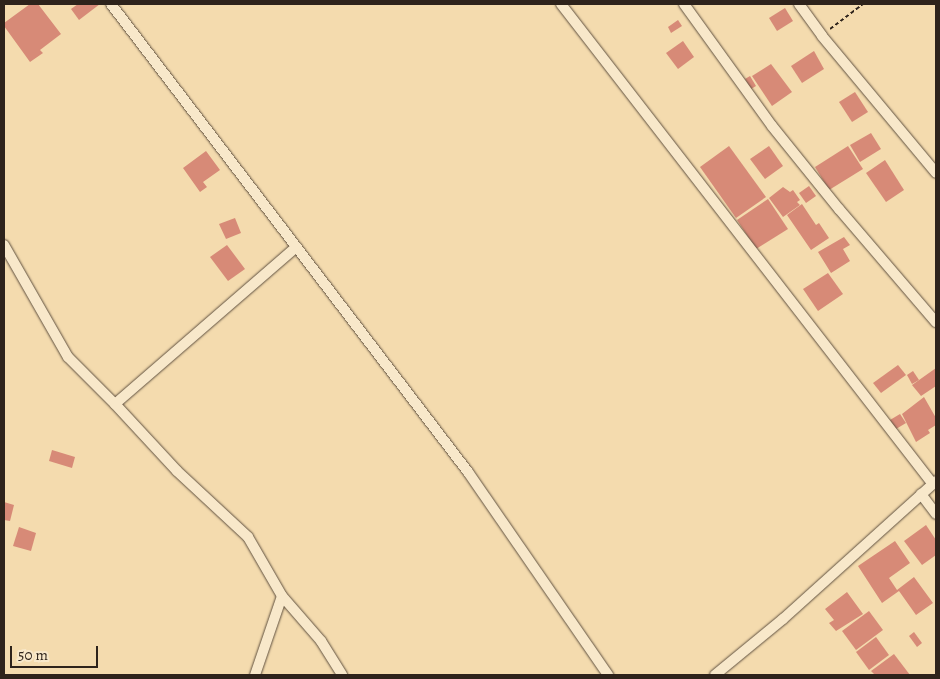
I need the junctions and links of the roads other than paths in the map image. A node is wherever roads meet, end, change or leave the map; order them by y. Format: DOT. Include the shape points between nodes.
graph roads {
  1 [pos="111,4"];
  2 [pos="561,4"];
  3 [pos="684,4"];
  4 [pos="799,4"];
  5 [pos="936,173"];
  6 [pos="4,245"];
  7 [pos="296,247"];
  8 [pos="936,322"];
  9 [pos="115,404"];
  10 [pos="934,482"];
  11 [pos="921,494"];
  12 [pos="936,514"];
  13 [pos="282,596"];
  14 [pos="255,675"];
  15 [pos="342,675"];
  16 [pos="608,675"];
  17 [pos="715,675"];
  1 -- 7 [label="street"];
  2 -- 10 [label="street"];
  3 -- 8 [label="street" via="778,133"];
  4 -- 5 [label="street"];
  6 -- 9 [label="street" via="68,357"];
  7 -- 9 [label="street"];
  7 -- 16 [label="street" via="468,472"];
  9 -- 13 [label="street" via="177,472 248,537"];
  10 -- 11 [label="street"];
  11 -- 12 [label="street"];
  11 -- 17 [label="street" via="783,619"];
  13 -- 14 [label="street"];
  13 -- 15 [label="street" via="321,641"];
}
